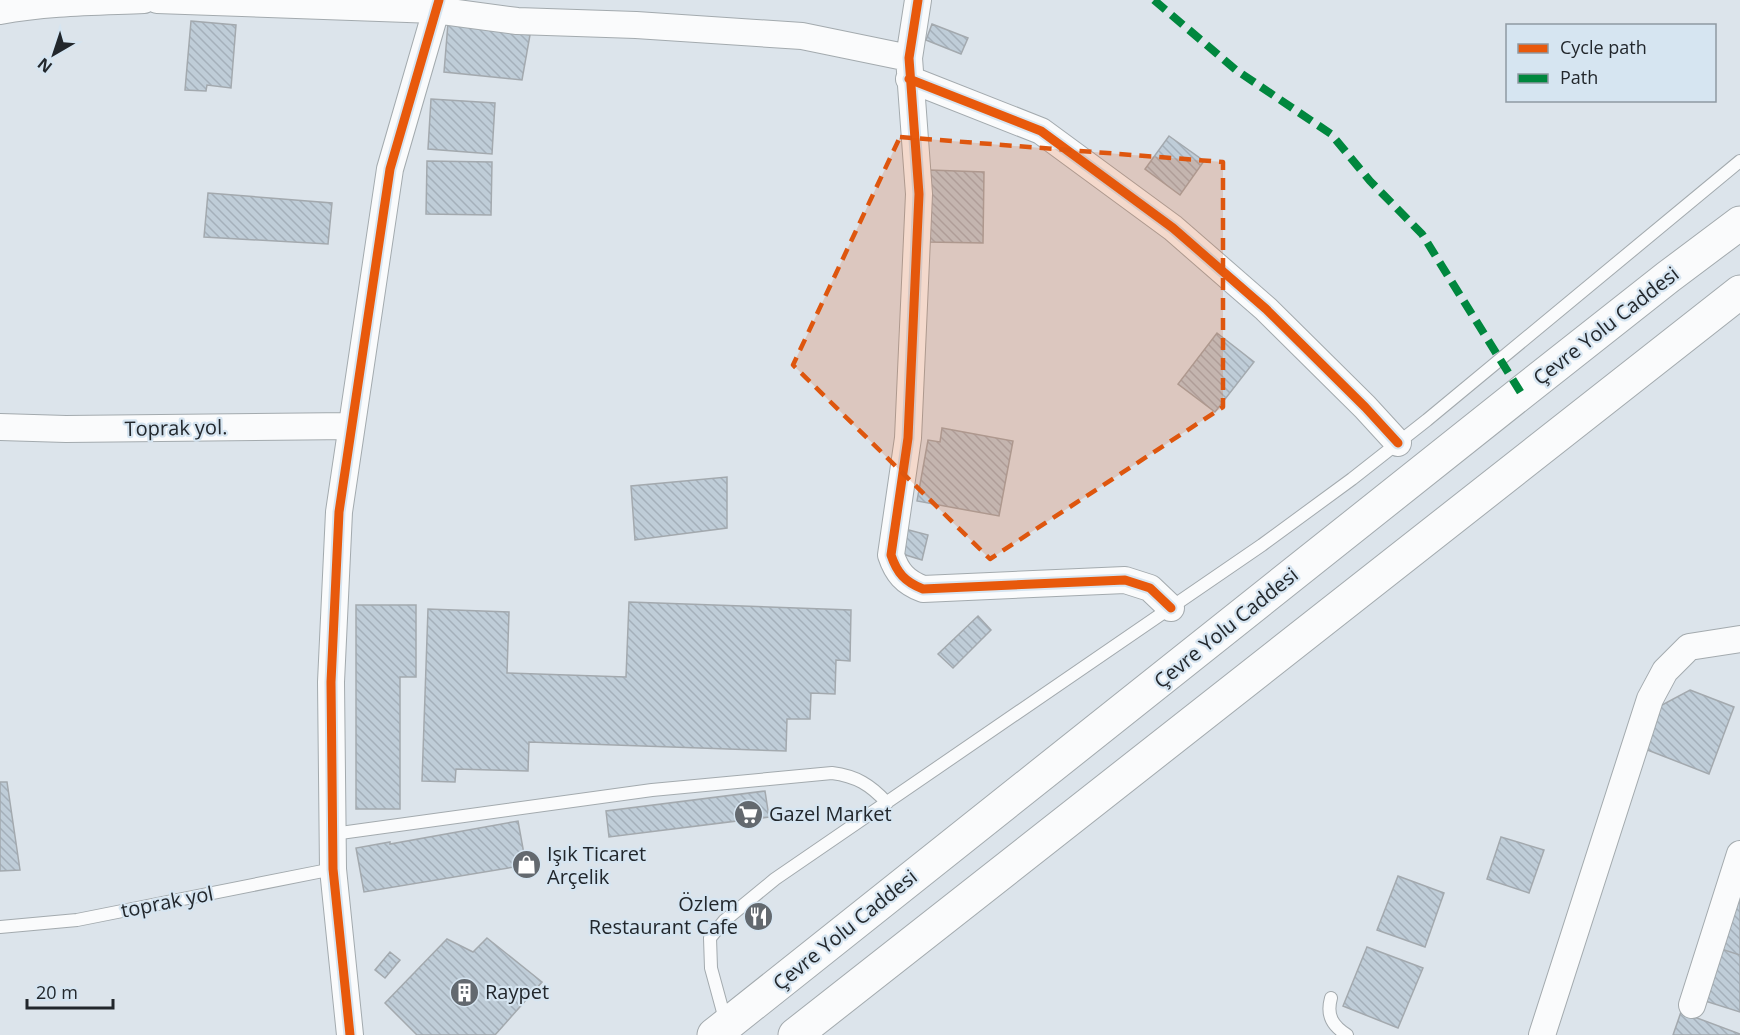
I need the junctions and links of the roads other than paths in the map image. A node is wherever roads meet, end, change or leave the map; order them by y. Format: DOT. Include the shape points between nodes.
graph roads {
  1 [pos="144,0"];
  2 [pos="157,0"];
  3 [pos="918,0"];
  4 [pos="437,5"];
  5 [pos="0,11"];
  6 [pos="909,68"];
  7 [pos="1740,161"];
  8 [pos="1740,212"];
  9 [pos="1740,223"];
  10 [pos="1668,277"];
  11 [pos="1740,292"];
  12 [pos="351,426"];
  13 [pos="0,427"];
  14 [pos="1398,443"];
  15 [pos="1170,608"];
  16 [pos="1740,639"];
  17 [pos="887,803"];
  18 [pos="333,834"];
  19 [pos="1740,854"];
  20 [pos="333,869"];
  21 [pos="0,927"];
  22 [pos="1331,998"];
  23 [pos="1692,1005"];
  24 [pos="720,1030"];
  25 [pos="350,1035"];
  26 [pos="795,1035"];
  27 [pos="1347,1035"];
  28 [pos="1542,1035"];
  1 -- 5 [label="street"];
  2 -- 4 [label="street"];
  3 -- 6 [label="street"];
  4 -- 6 [label="street" via="517,21 802,36"];
  4 -- 12 [label="street" via="390,169"];
  6 -- 14 [label="street" via="1041,131 1173,228 1266,309"];
  6 -- 15 [label="street" via="919,194 908,438 891,555 896,567 903,578 923,589 1125,580 1150,588"];
  7 -- 14 [label="lane"];
  8 -- 10 [label="highway"];
  9 -- 10 [label="highway, Çevre Yolu Caddesi"];
  10 -- 24 [label="highway, Çevre Yolu Caddesi"];
  11 -- 26 [label="highway"];
  12 -- 13 [label="street, Toprak yol."];
  12 -- 18 [label="street" via="339,512 330,682"];
  14 -- 15 [label="lane"];
  15 -- 17 [label="lane"];
  16 -- 28 [label="street" via="1689,647 1665,671 1650,699"];
  17 -- 18 [label="lane" via="862,781 832,773 652,790"];
  17 -- 24 [label="lane" via="776,879 724,921 710,938"];
  18 -- 20 [label="street"];
  19 -- 23 [label="street"];
  20 -- 21 [label="lane, toprak yol" via="77,920"];
  20 -- 25 [label="street"];
  22 -- 27 [label="lane" via="1331,1020"];
}
